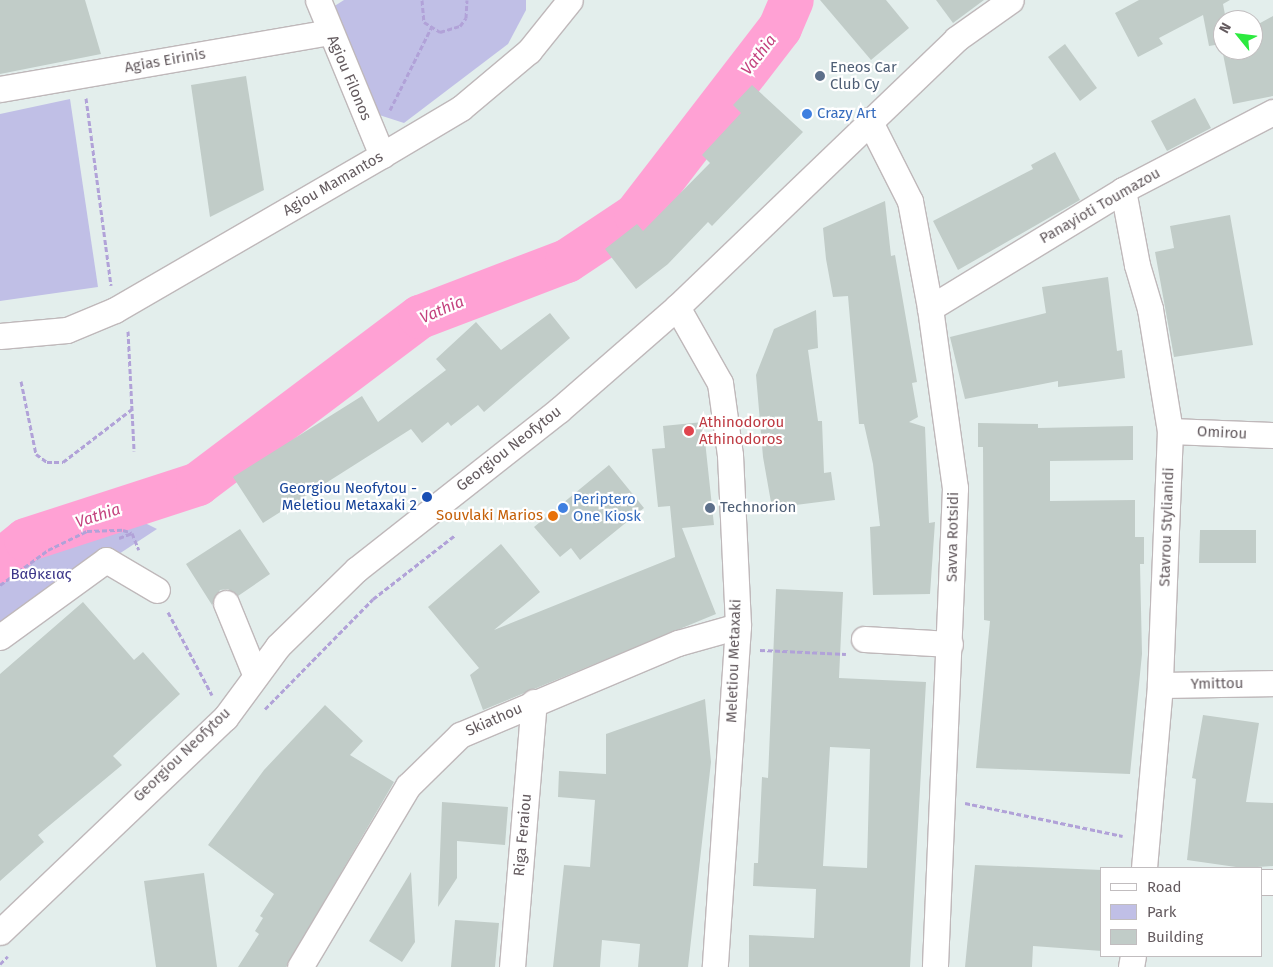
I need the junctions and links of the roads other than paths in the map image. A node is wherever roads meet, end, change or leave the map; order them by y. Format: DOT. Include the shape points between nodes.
graph roads {
  1 [pos="318,0"];
  2 [pos="570,0"];
  3 [pos="1011,0"];
  4 [pos="329,32"];
  5 [pos="0,89"];
  6 [pos="1273,112"];
  7 [pos="869,120"];
  8 [pos="379,146"];
  9 [pos="1123,190"];
  10 [pos="677,307"];
  11 [pos="930,308"];
  12 [pos="0,336"];
  13 [pos="1170,430"];
  14 [pos="1273,435"];
  15 [pos="157,590"];
  16 [pos="226,603"];
  17 [pos="0,637"];
  18 [pos="737,638"];
  19 [pos="864,639"];
  20 [pos="950,644"];
  21 [pos="256,674"];
  22 [pos="1273,683"];
  23 [pos="1160,685"];
  24 [pos="534,702"];
  25 [pos="1144,867"];
  26 [pos="0,932"];
  27 [pos="300,967"];
  28 [pos="512,967"];
  29 [pos="715,967"];
  30 [pos="935,967"];
  1 -- 4 [label="street, Agiou Filonos"];
  2 -- 8 [label="street, Agiou Mamantos" via="529,51 461,108"];
  3 -- 7 [label="street, Georgiou Neofytou" via="956,38"];
  4 -- 5 [label="street, Agias Eirinis"];
  4 -- 8 [label="street, Agiou Filonos"];
  6 -- 9 [label="street, Panayioti Toumazou"];
  7 -- 10 [label="street, Georgiou Neofytou"];
  7 -- 11 [label="street, Savva Rotsidi" via="910,201"];
  8 -- 12 [label="street, Agiou Mamantos" via="121,307 67,330"];
  9 -- 11 [label="street, Panayioti Toumazou"];
  9 -- 13 [label="street, Stavrou Stylianidi" via="1137,264 1150,309"];
  10 -- 18 [label="street, Meletiou Metaxaki" via="720,382 730,455"];
  10 -- 21 [label="street, Georgiou Neofytou" via="559,410 357,569"];
  11 -- 20 [label="street, Savva Rotsidi" via="954,488"];
  13 -- 14 [label="street, Omirou"];
  13 -- 23 [label="street, Stavrou Stylianidi"];
  15 -- 17 [label="street" via="106,560"];
  16 -- 21 [label="street"];
  18 -- 24 [label="street, Skiathou" via="678,642"];
  18 -- 29 [label="street, Meletiou Metaxaki"];
  19 -- 20 [label="street"];
  20 -- 30 [label="street, Savva Rotsidi"];
  21 -- 26 [label="street, Georgiou Neofytou" via="225,718"];
  22 -- 23 [label="street, Ymittou"];
  23 -- 25 [label="street, Stavrou Stylianidi"];
  24 -- 27 [label="street, Skiathou" via="460,735 408,786"];
  24 -- 28 [label="street, Riga Feraiou"];
}
